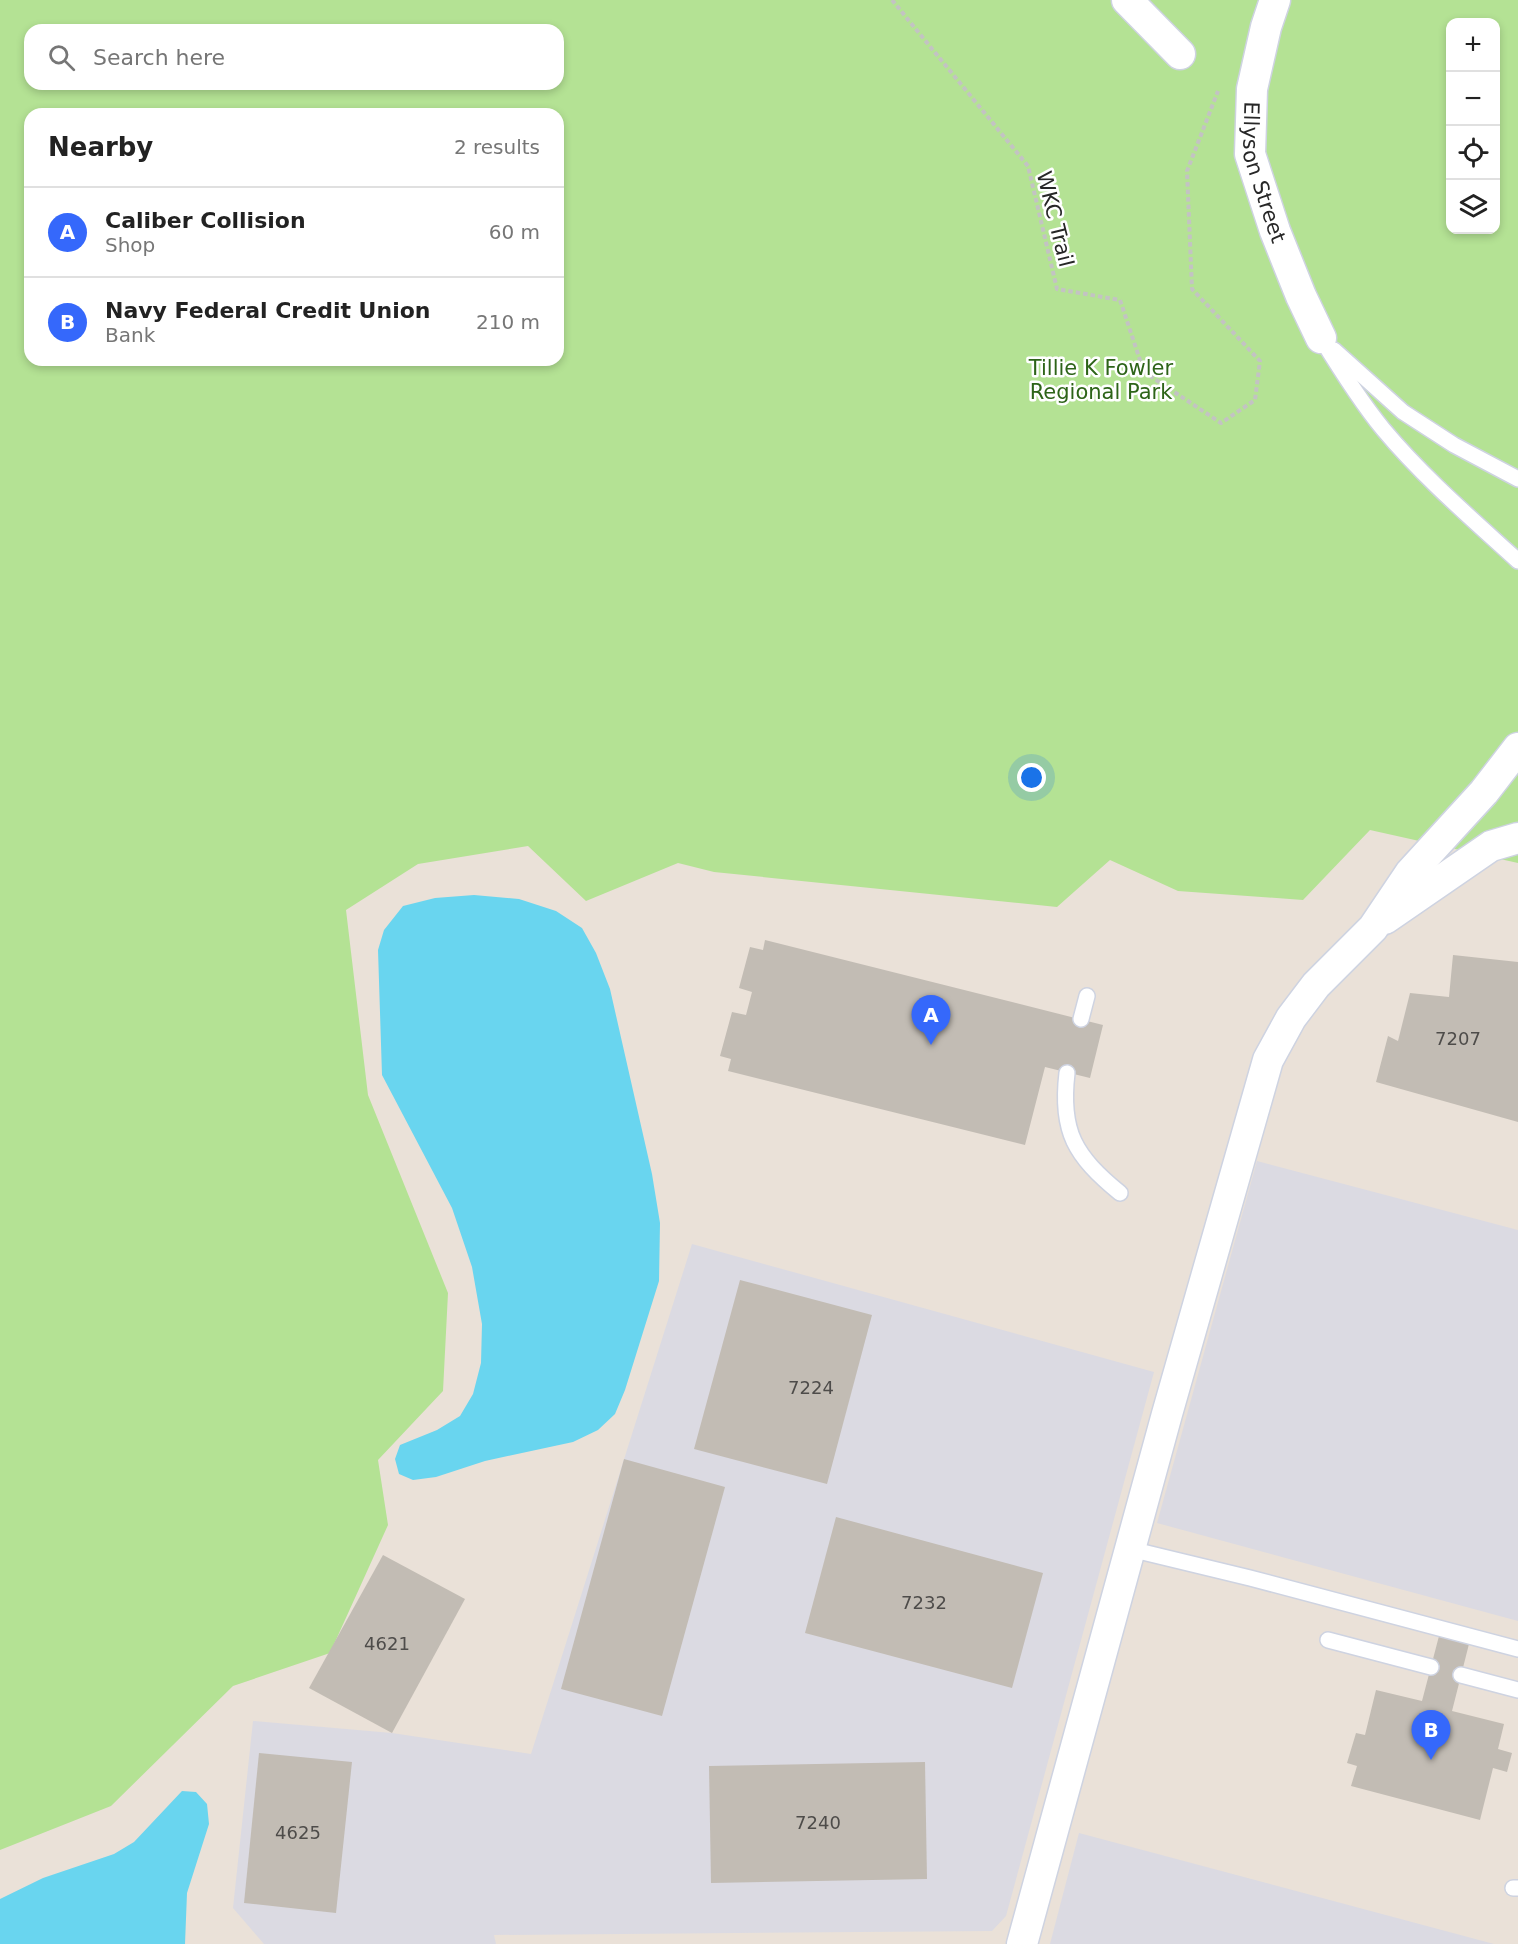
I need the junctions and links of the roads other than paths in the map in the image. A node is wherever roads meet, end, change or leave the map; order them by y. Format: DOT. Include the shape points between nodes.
graph roads {
  1 [pos="1127,0"];
  2 [pos="1275,0"];
  3 [pos="1180,54"];
  4 [pos="1321,338"];
  5 [pos="1518,479"];
  6 [pos="1518,561"];
  7 [pos="1518,748"];
  8 [pos="1518,838"];
  9 [pos="1372,927"];
  10 [pos="1087,996"];
  11 [pos="1081,1019"];
  12 [pos="1067,1073"];
  13 [pos="1120,1193"];
  14 [pos="1130,1549"];
  15 [pos="1328,1640"];
  16 [pos="1518,1649"];
  17 [pos="1431,1667"];
  18 [pos="1461,1675"];
  19 [pos="1518,1690"];
  20 [pos="1022,1944"];
  1 -- 3 [label="street"];
  2 -- 4 [label="street, Ellyson Street" via="1252,89 1250,154 1275,231"];
  4 -- 5 [label="lane" via="1403,412"];
  4 -- 6 [label="lane" via="1383,429"];
  7 -- 9 [label="street" via="1484,792 1410,873"];
  8 -- 9 [label="street" via="1491,846"];
  9 -- 14 [label="street" via="1316,985 1291,1018 1268,1060"];
  10 -- 11 [label="lane"];
  12 -- 13 [label="lane" via="1066,1114 1078,1151 1086,1164"];
  14 -- 16 [label="lane"];
  14 -- 20 [label="street"];
  15 -- 17 [label="lane"];
  18 -- 19 [label="lane"];
}
